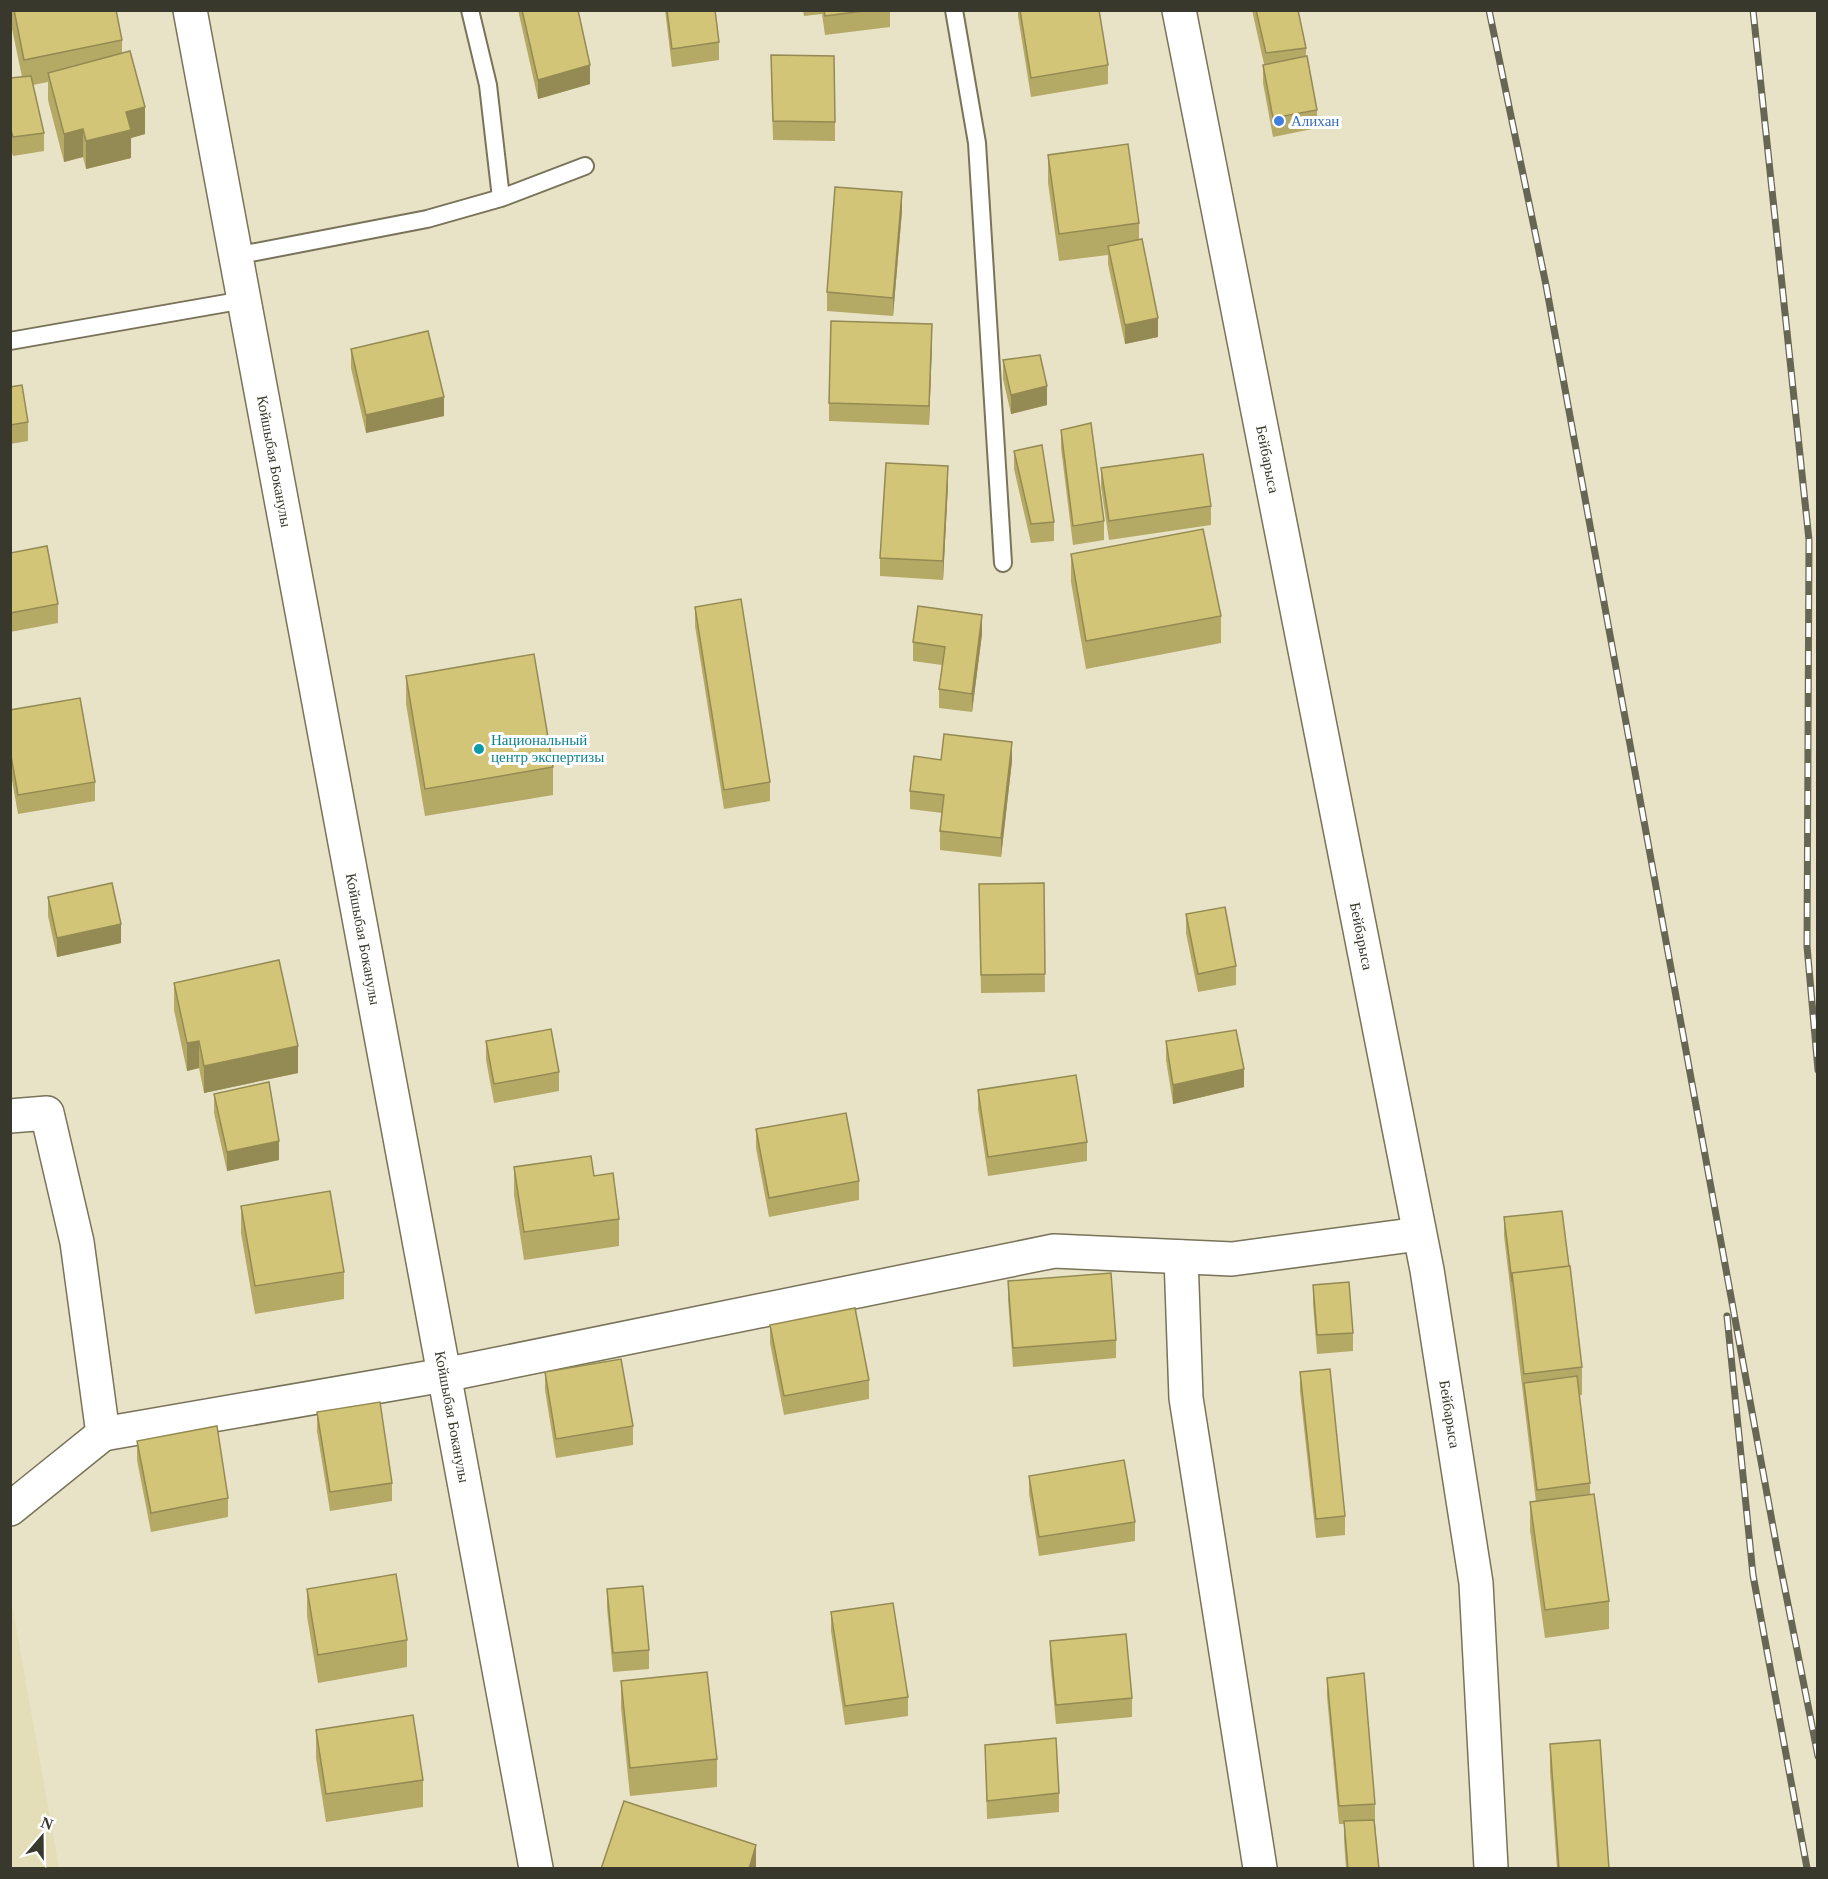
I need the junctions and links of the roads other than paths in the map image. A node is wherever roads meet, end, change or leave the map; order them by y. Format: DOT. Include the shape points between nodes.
graph roads {
  1 [pos="190,10"];
  2 [pos="471,10"];
  3 [pos="954,10"];
  4 [pos="1179,10"];
  5 [pos="585,166"];
  6 [pos="501,198"];
  7 [pos="235,256"];
  8 [pos="244,300"];
  9 [pos="10,341"];
  10 [pos="1003,564"];
  11 [pos="10,1116"];
  12 [pos="1419,1234"];
  13 [pos="1181,1257"];
  14 [pos="444,1375"];
  15 [pos="103,1434"];
  16 [pos="10,1509"];
  17 [pos="536,1869"];
  18 [pos="1260,1869"];
  19 [pos="1491,1869"];
  1 -- 7 [label="street, Койшыбая Боканулы"];
  2 -- 6 [label="lane" via="488,85"];
  3 -- 10 [label="lane" via="977,143"];
  4 -- 12 [label="street, Бейбарыса"];
  5 -- 6 [label="lane"];
  6 -- 7 [label="lane" via="427,219"];
  7 -- 8 [label="street, Койшыбая Боканулы"];
  8 -- 9 [label="lane"];
  8 -- 14 [label="street, Койшыбая Боканулы"];
  11 -- 15 [label="street" via="47,1113 77,1242"];
  12 -- 13 [label="street" via="1232,1259"];
  12 -- 19 [label="street, Бейбарыса" via="1476,1582"];
  13 -- 14 [label="street" via="1054,1251"];
  13 -- 18 [label="street" via="1186,1398"];
  14 -- 15 [label="street"];
  14 -- 17 [label="street, Койшыбая Боканулы"];
  15 -- 16 [label="street"];
}
